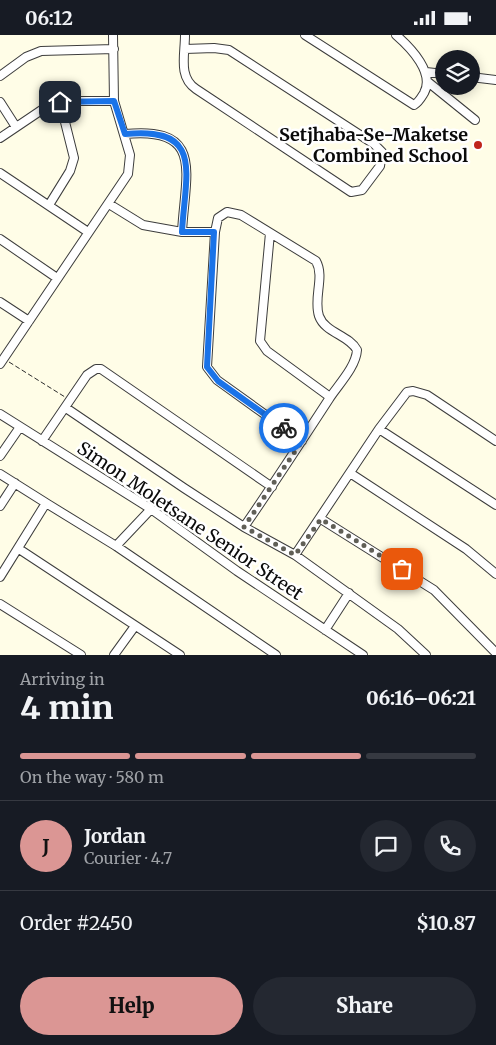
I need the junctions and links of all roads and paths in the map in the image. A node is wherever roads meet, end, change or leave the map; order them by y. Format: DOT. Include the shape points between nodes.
graph roads {
  1 [pos="113,35"];
  2 [pos="185,35"];
  3 [pos="305,35"];
  4 [pos="396,35"];
  5 [pos="114,49"];
  6 [pos="185,49"];
  7 [pos="426,72"];
  8 [pos="435,73"];
  9 [pos="0,76"];
  10 [pos="480,78"];
  11 [pos="496,80"];
  12 [pos="428,82"];
  13 [pos="114,101"];
  14 [pos="0,102"];
  15 [pos="60,102"];
  16 [pos="475,120"];
  17 [pos="16,127"];
  18 [pos="125,134"];
  19 [pos="0,138"];
  20 [pos="0,173"];
  21 [pos="109,204"];
  22 [pos="49,205"];
  23 [pos="88,232"];
  24 [pos="182,232"];
  25 [pos="214,232"];
  26 [pos="270,233"];
  27 [pos="0,239"];
  28 [pos="58,278"];
  29 [pos="0,302"];
  30 [pos="29,321"];
  31 [pos="2,361"];
  32 [pos="330,397"];
  33 [pos="68,404"];
  34 [pos="0,414"];
  35 [pos="20,427"];
  36 [pos="379,429"];
  37 [pos="496,431"];
  38 [pos="493,439"];
  39 [pos="42,441"];
  40 [pos="302,441"];
  41 [pos="0,456"];
  42 [pos="350,473"];
  43 [pos="0,474"];
  44 [pos="15,483"];
  45 [pos="272,487"];
  46 [pos="46,503"];
  47 [pos="496,505"];
  48 [pos="0,507"];
  49 [pos="151,509"];
  50 [pos="321,519"];
  51 [pos="244,527"];
  52 [pos="116,546"];
  53 [pos="19,549"];
  54 [pos="295,555"];
  55 [pos="496,574"];
  56 [pos="0,577"];
  57 [pos="349,593"];
  58 [pos="0,604"];
  59 [pos="134,626"];
  60 [pos="325,630"];
  61 [pos="496,653"];
  62 [pos="81,655"];
  63 [pos="114,655"];
  64 [pos="180,655"];
  65 [pos="276,655"];
  66 [pos="363,655"];
  67 [pos="426,655"];
  1 -- 5 [label="street"];
  2 -- 6 [label="street"];
  3 -- 12 [label="street" via="411,105 420,101"];
  4 -- 7 [label="street"];
  5 -- 9 [label="street" via="41,51 26,57"];
  5 -- 13 [label="street"];
  6 -- 6 [label="street" via="184,72 189,85 346,189 359,192 380,166 382,152 374,144 235,54 214,47"];
  7 -- 8 [label="street"];
  7 -- 12 [label="street"];
  10 -- 11 [label="street"];
  12 -- 16 [label="street"];
  13 -- 15 [label="street"];
  13 -- 18 [label="street"];
  14 -- 17 [label="street"];
  15 -- 17 [label="street" via="49,105"];
  15 -- 22 [label="street" via="74,158 70,171"];
  17 -- 19 [label="street"];
  18 -- 21 [label="street" via="129,167"];
  18 -- 24 [label="street" via="146,132 164,135 180,144 186,156"];
  20 -- 22 [label="street"];
  21 -- 23 [label="street"];
  21 -- 24 [label="street" via="143,225"];
  22 -- 23 [label="street"];
  23 -- 28 [label="street"];
  24 -- 25 [label="street"];
  25 -- 26 [label="street" via="218,217 227,212 241,215"];
  25 -- 40 [label="street" via="206,359 209,372"];
  26 -- 32 [label="street" via="260,341 267,351"];
  26 -- 32 [label="street" via="316,261 319,268 317,302 322,323 356,350 355,359"];
  27 -- 28 [label="street"];
  28 -- 30 [label="street"];
  29 -- 30 [label="street"];
  30 -- 31 [label="street"];
  31 -- 33 [label="path"];
  32 -- 40 [label="street"];
  33 -- 39 [label="street"];
  33 -- 45 [label="street" via="87,375 96,369 107,372"];
  33 -- 51 [label="street"];
  34 -- 35 [label="street, Simon Moletsane Senior Street"];
  35 -- 39 [label="street, Simon Moletsane Senior Street"];
  35 -- 41 [label="street"];
  36 -- 38 [label="street" via="402,397 413,391 427,395"];
  36 -- 42 [label="street"];
  36 -- 47 [label="street"];
  37 -- 38 [label="street"];
  39 -- 49 [label="street, Simon Moletsane Senior Street"];
  40 -- 45 [label="street"];
  42 -- 50 [label="street"];
  42 -- 55 [label="street" via="466,549"];
  43 -- 44 [label="street"];
  44 -- 46 [label="street"];
  44 -- 48 [label="street"];
  45 -- 51 [label="street"];
  46 -- 52 [label="street"];
  46 -- 53 [label="street"];
  49 -- 52 [label="street"];
  49 -- 60 [label="street, Simon Moletsane Senior Street"];
  50 -- 54 [label="street"];
  50 -- 61 [label="street" via="434,590"];
  51 -- 54 [label="street"];
  52 -- 65 [label="street"];
  53 -- 56 [label="street"];
  53 -- 59 [label="street"];
  54 -- 57 [label="street"];
  57 -- 60 [label="street"];
  57 -- 67 [label="street" via="398,629"];
  58 -- 62 [label="street"];
  59 -- 63 [label="street"];
  59 -- 64 [label="street"];
  60 -- 66 [label="street, Simon Moletsane Senior Street"];
}
